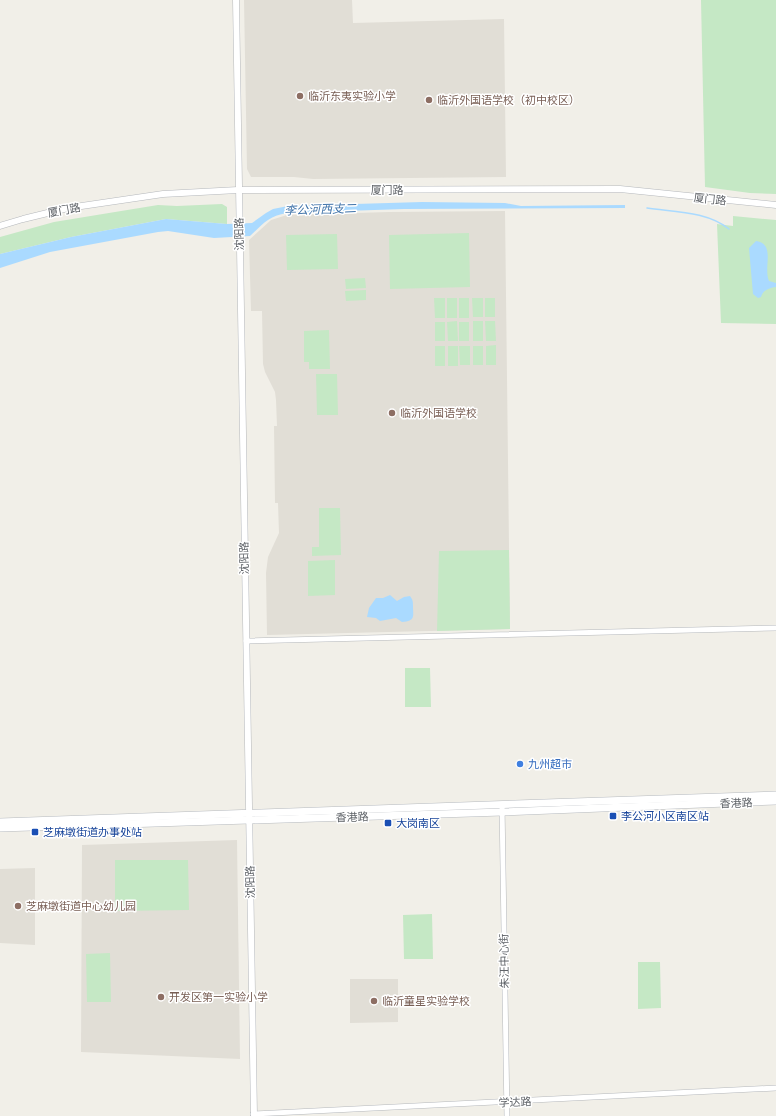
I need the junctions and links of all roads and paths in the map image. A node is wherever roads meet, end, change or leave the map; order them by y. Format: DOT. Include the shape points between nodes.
graph roads {
  1 [pos="236,0"];
  2 [pos="238,190"];
  3 [pos="776,205"];
  4 [pos="0,226"];
  5 [pos="776,628"];
  6 [pos="246,641"];
  7 [pos="776,796"];
  8 [pos="776,801"];
  9 [pos="502,809"];
  10 [pos="248,817"];
  11 [pos="0,822"];
  12 [pos="0,828"];
  13 [pos="776,1088"];
  14 [pos="507,1102"];
  15 [pos="254,1115"];
  16 [pos="507,1116"];
  1 -- 2 [label="street, 沈阳路"];
  2 -- 3 [label="street, 厦门路" via="620,189"];
  2 -- 4 [label="street, 厦门路" via="163,194 68,208"];
  2 -- 6 [label="street, 沈阳路"];
  5 -- 6 [label="street"];
  6 -- 10 [label="street, 沈阳路"];
  7 -- 9 [label="main road, 香港路"];
  8 -- 9 [label="main road, 香港路"];
  9 -- 10 [label="main road, 香港路"];
  9 -- 14 [label="street, 朱汪中心街"];
  10 -- 11 [label="main road, 香港路"];
  10 -- 12 [label="main road, 香港路"];
  10 -- 15 [label="street, 沈阳路"];
  13 -- 14 [label="street, 学达路"];
  14 -- 15 [label="street, 学达路"];
  14 -- 16 [label="street, 朱汪中心街"];
}
